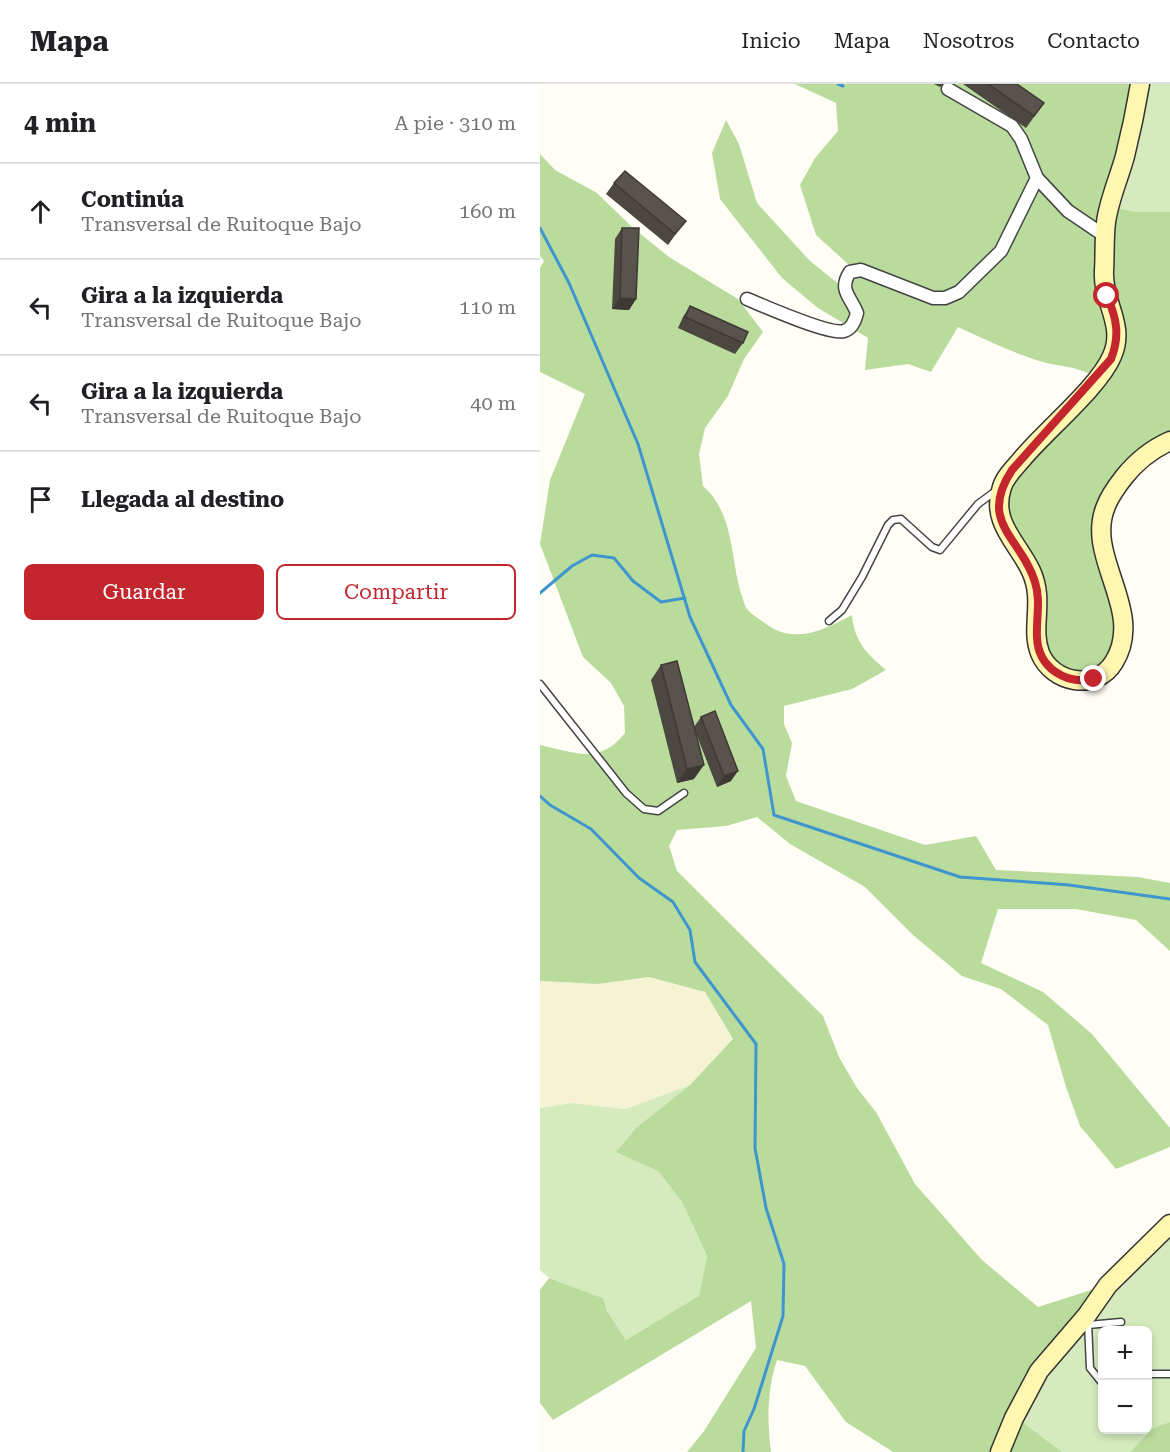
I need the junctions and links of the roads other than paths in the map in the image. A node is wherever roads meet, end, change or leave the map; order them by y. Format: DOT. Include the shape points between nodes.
graph roads {
  1 [pos="1140,84"];
  2 [pos="948,89"];
  3 [pos="1037,178"];
  4 [pos="1105,236"];
  5 [pos="747,299"];
  6 [pos="1170,441"];
  7 [pos="1002,486"];
  8 [pos="829,621"];
  9 [pos="540,684"];
  10 [pos="684,793"];
  11 [pos="1170,1224"];
  12 [pos="1087,1320"];
  13 [pos="1121,1322"];
  14 [pos="1152,1374"];
  15 [pos="1170,1374"];
  16 [pos="1100,1380"];
  17 [pos="1000,1452"];
  1 -- 4 [label="street"];
  2 -- 3 [label="street" via="1012,126"];
  3 -- 4 [label="street" via="1068,211"];
  3 -- 5 [label="street" via="1001,251 958,292 945,298 933,298 861,270 850,272 843,290 857,314 854,324 844,331 829,330"];
  4 -- 7 [label="street" via="1104,276 1118,330 1111,359 1025,454"];
  6 -- 7 [label="street" via="1128,472 1105,508 1104,551 1122,605 1124,626 1113,665 1094,679 1069,680 1049,668 1042,657 1037,638 1038,593 1028,565 1003,528"];
  7 -- 8 [label="lane" via="978,504 940,550 901,519 893,520 842,610"];
  9 -- 10 [label="lane" via="626,793 644,809 658,812"];
  11 -- 12 [label="street" via="1108,1285"];
  12 -- 13 [label="lane"];
  12 -- 16 [label="lane" via="1090,1368"];
  12 -- 17 [label="street" via="1039,1371"];
  14 -- 15 [label="lane"];
}
